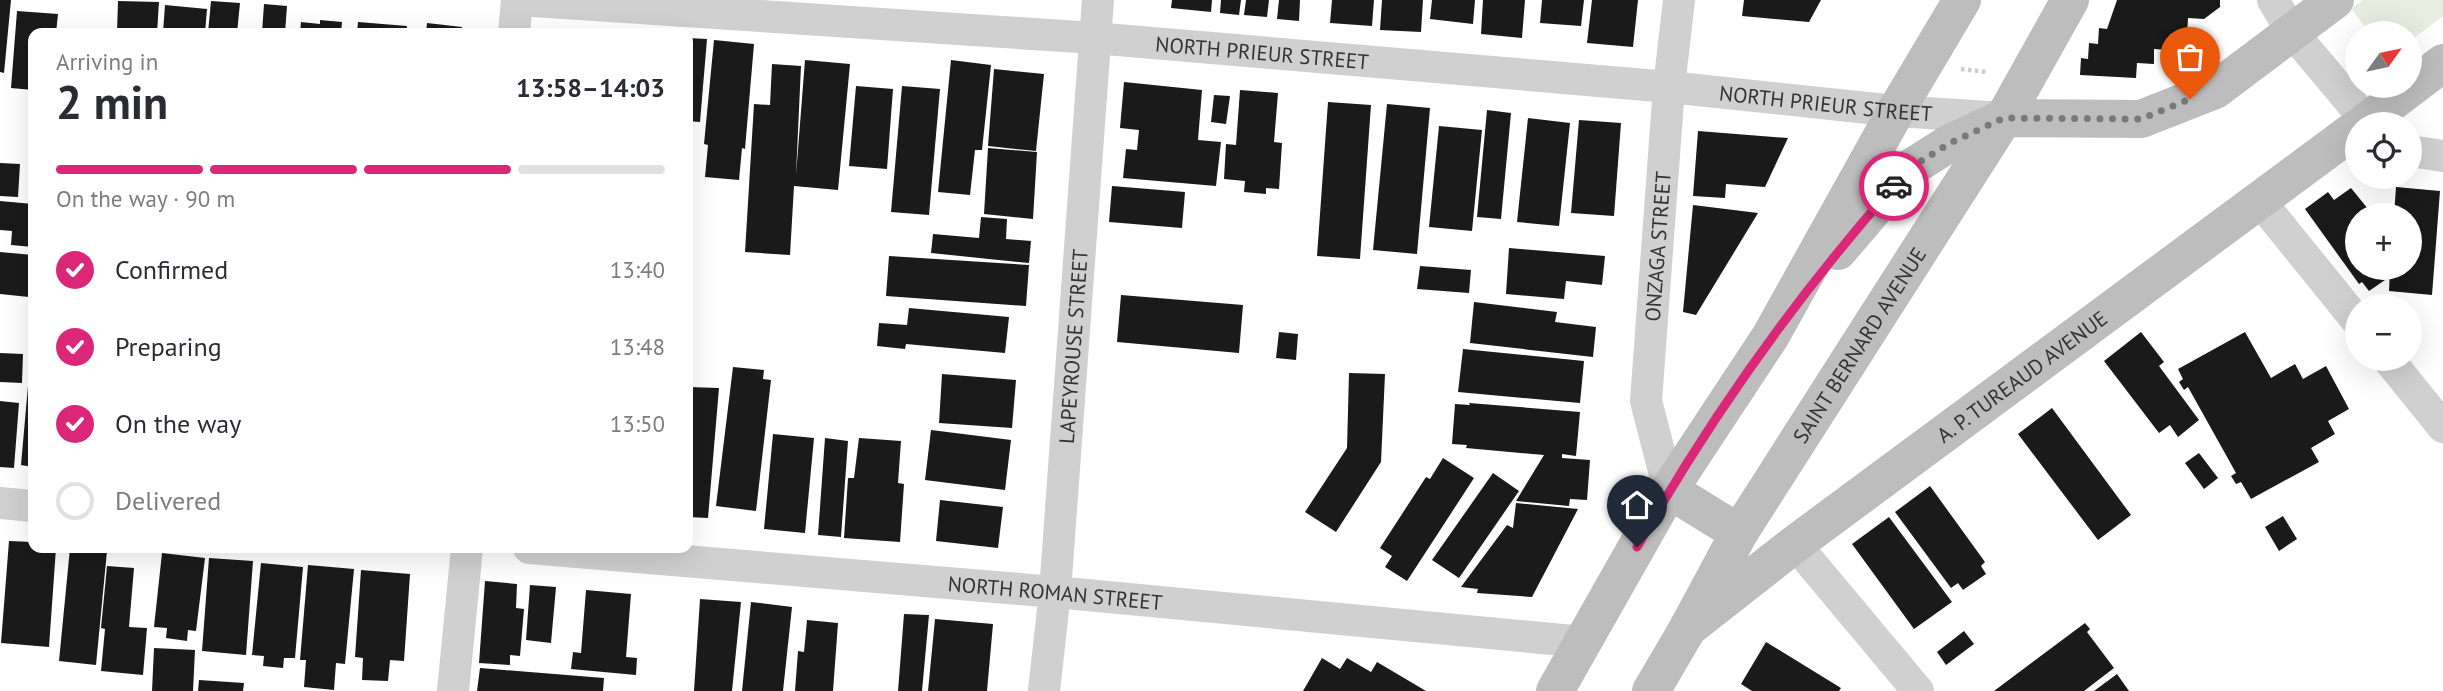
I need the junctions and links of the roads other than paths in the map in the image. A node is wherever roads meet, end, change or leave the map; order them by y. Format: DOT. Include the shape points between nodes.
graph roads {
  1 [pos="517,0"];
  2 [pos="1098,0"];
  3 [pos="1679,0"];
  4 [pos="1962,0"];
  5 [pos="2070,0"];
  6 [pos="2335,0"];
  7 [pos="2283,16"];
  8 [pos="514,28"];
  9 [pos="1094,38"];
  10 [pos="2443,63"];
  11 [pos="1669,87"];
  12 [pos="1896,111"];
  13 [pos="2355,112"];
  14 [pos="2380,112"];
  15 [pos="2004,118"];
  16 [pos="2345,138"];
  17 [pos="2422,153"];
  18 [pos="2443,156"];
  19 [pos="2260,201"];
  20 [pos="2345,306"];
  21 [pos="1770,337"];
  22 [pos="2398,371"];
  23 [pos="2443,427"];
  24 [pos="1669,490"];
  25 [pos="0,503"];
  26 [pos="28,506"];
  27 [pos="1740,533"];
  28 [pos="1795,544"];
  29 [pos="467,553"];
  30 [pos="587,553"];
  31 [pos="1055,593"];
  32 [pos="1688,628"];
  33 [pos="1584,642"];
  34 [pos="453,691"];
  35 [pos="1044,691"];
  36 [pos="1555,691"];
  37 [pos="1651,691"];
  38 [pos="1918,691"];
  1 -- 8 [label="street"];
  1 -- 9 [label="street, NORTH PRIEUR STREET"];
  2 -- 9 [label="street, LAPEYROUSE STREET"];
  3 -- 11 [label="street, ONZAGA STREET"];
  4 -- 12 [label="street"];
  5 -- 15 [label="street, SAINT BERNARD AVENUE"];
  6 -- 7 [label="street"];
  7 -- 13 [label="street"];
  7 -- 15 [label="street" via="2215,89 2141,119"];
  9 -- 11 [label="street, NORTH PRIEUR STREET"];
  9 -- 31 [label="street, LAPEYROUSE STREET"];
  10 -- 14 [label="street, A. P. TUREAUD AVENUE"];
  11 -- 12 [label="street, NORTH PRIEUR STREET"];
  11 -- 24 [label="street, ONZAGA STREET" via="1646,401"];
  12 -- 15 [label="street, NORTH PRIEUR STREET"];
  12 -- 21 [label="street"];
  15 -- 21 [label="street" via="1907,170"];
  15 -- 27 [label="street, SAINT BERNARD AVENUE"];
  16 -- 19 [label="street, A. P. TUREAUD AVENUE"];
  17 -- 18 [label="street"];
  19 -- 20 [label="street"];
  19 -- 28 [label="street, A. P. TUREAUD AVENUE"];
  21 -- 24 [label="street"];
  22 -- 23 [label="street"];
  24 -- 27 [label="street"];
  24 -- 33 [label="street"];
  25 -- 26 [label="street"];
  27 -- 32 [label="street, SAINT BERNARD AVENUE"];
  28 -- 32 [label="street, A. P. TUREAUD AVENUE"];
  28 -- 38 [label="street"];
  29 -- 34 [label="street"];
  30 -- 31 [label="street, NORTH ROMAN STREET"];
  31 -- 33 [label="street, NORTH ROMAN STREET"];
  31 -- 35 [label="street, LAPEYROUSE STREET"];
  32 -- 37 [label="street, SAINT BERNARD AVENUE"];
  33 -- 36 [label="street"];
}
